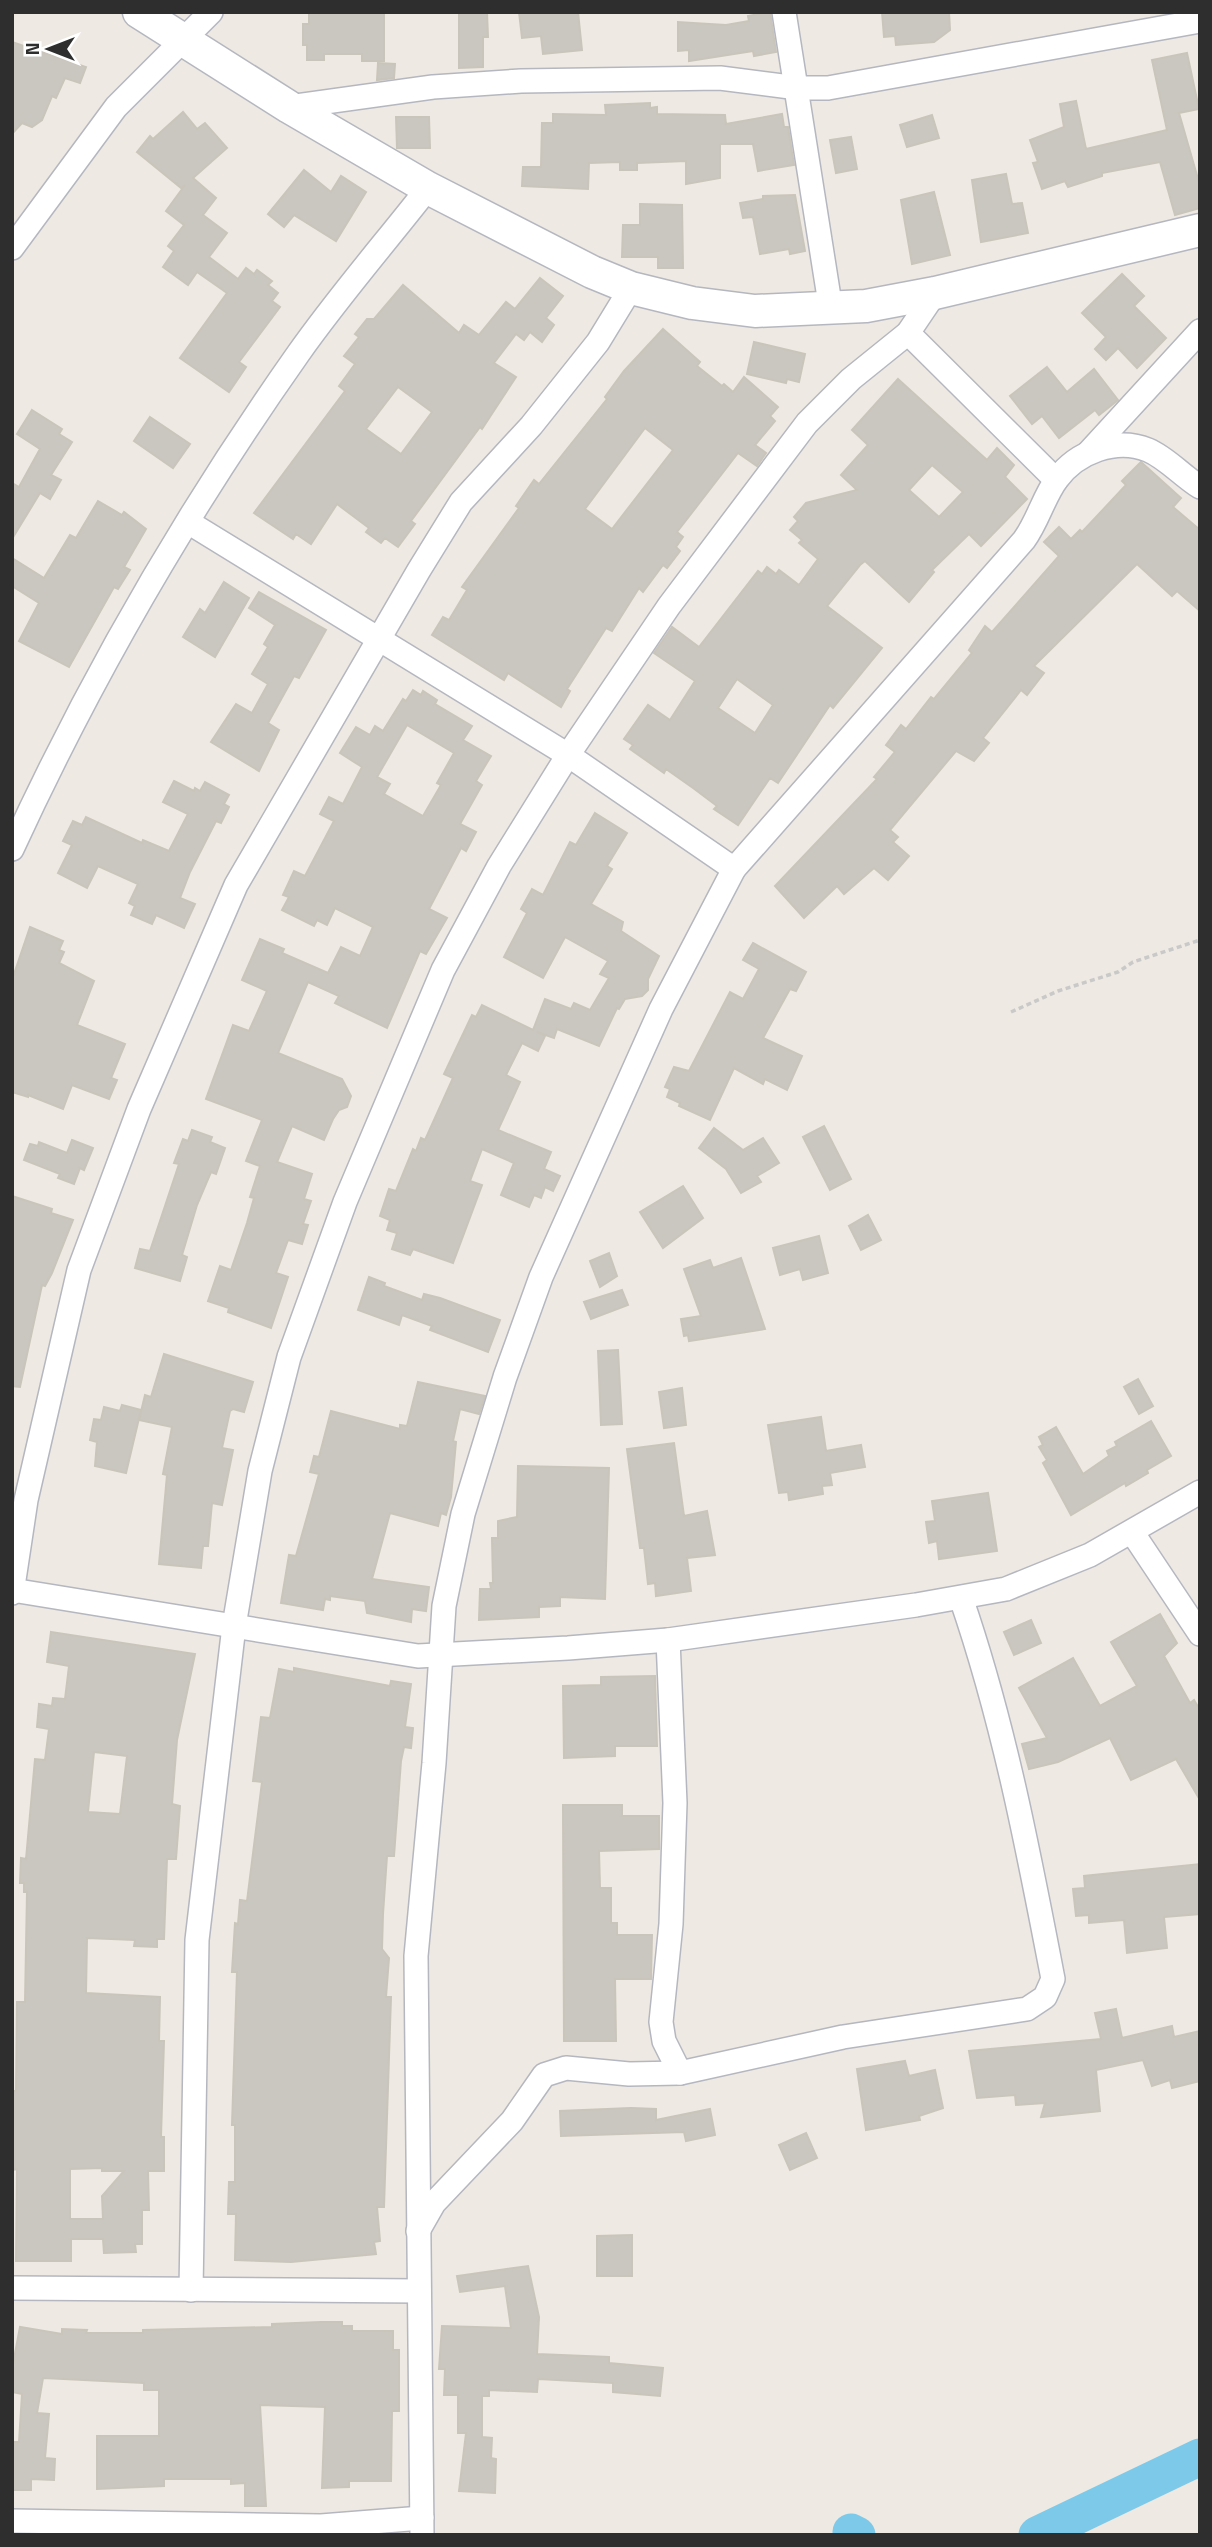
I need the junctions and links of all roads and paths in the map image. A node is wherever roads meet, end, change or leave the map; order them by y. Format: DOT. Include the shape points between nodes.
graph roads {
  1 [pos="139,12"];
  2 [pos="211,12"];
  3 [pos="784,12"];
  4 [pos="1200,21"];
  5 [pos="1126,22"];
  6 [pos="183,40"];
  7 [pos="798,88"];
  8 [pos="289,107"];
  9 [pos="428,188"];
  10 [pos="1200,230"];
  11 [pos="12,248"];
  12 [pos="631,288"];
  13 [pos="935,293"];
  14 [pos="831,310"];
  15 [pos="1200,331"];
  16 [pos="908,333"];
  17 [pos="1089,452"];
  18 [pos="1056,480"];
  19 [pos="1200,487"];
  20 [pos="188,522"];
  21 [pos="378,641"];
  22 [pos="568,755"];
  23 [pos="12,849"];
  24 [pos="734,869"];
  25 [pos="1200,940"];
  26 [pos="1011,1012"];
  27 [pos="1200,1492"];
  28 [pos="1132,1532"];
  29 [pos="12,1591"];
  30 [pos="961,1598"];
  31 [pos="234,1626"];
  32 [pos="1200,1634"];
  33 [pos="668,1640"];
  34 [pos="442,1657"];
  35 [pos="680,2073"];
  36 [pos="417,2232"];
  37 [pos="12,2288"];
  38 [pos="191,2290"];
  39 [pos="419,2291"];
  40 [pos="12,2521"];
  41 [pos="422,2526"];
  42 [pos="196,2530"];
  1 -- 6 [label="street"];
  2 -- 6 [label="street"];
  3 -- 7 [label="street"];
  4 -- 5 [label="street"];
  5 -- 7 [label="street" via="864,84"];
  6 -- 8 [label="street"];
  6 -- 11 [label="street" via="116,107"];
  7 -- 8 [label="street" via="720,78 521,81 433,87"];
  7 -- 14 [label="street"];
  8 -- 9 [label="street"];
  9 -- 12 [label="street"];
  9 -- 20 [label="street" via="299,352"];
  10 -- 13 [label="street"];
  12 -- 14 [label="street" via="723,309"];
  12 -- 21 [label="street" via="590,352 531,426 461,502"];
  13 -- 14 [label="street"];
  13 -- 16 [label="street"];
  15 -- 17 [label="street"];
  16 -- 18 [label="street"];
  16 -- 22 [label="street" via="851,379 807,423 669,606"];
  17 -- 18 [label="street"];
  17 -- 19 [label="street" via="1119,445 1147,450"];
  18 -- 24 [label="street" via="1024,540"];
  20 -- 21 [label="street"];
  20 -- 23 [label="street" via="86,699"];
  21 -- 22 [label="street"];
  21 -- 29 [label="street" via="236,885 138,1109 79,1270 26,1500"];
  22 -- 24 [label="street"];
  22 -- 31 [label="street" via="499,866 443,970 345,1202 286,1370 260,1471"];
  24 -- 34 [label="street" via="661,1009 541,1278 463,1514 444,1606"];
  25 -- 26 [label="path" via="1144,957 1118,972"];
  27 -- 28 [label="street"];
  28 -- 30 [label="street" via="1048,1574"];
  28 -- 32 [label="street"];
  29 -- 31 [label="street"];
  30 -- 33 [label="street"];
  30 -- 35 [label="street" via="989,1678 1016,1785 1053,1979 1045,1997 1027,2009 843,2037"];
  31 -- 34 [label="street" via="388,1653"];
  31 -- 38 [label="street" via="197,1940"];
  33 -- 34 [label="street"];
  33 -- 35 [label="street" via="675,1803 662,2022 664,2041"];
  34 -- 36 [label="street" via="416,1956"];
  35 -- 36 [label="street" via="566,2068 544,2076 512,2122 435,2203"];
  36 -- 39 [label="street"];
  37 -- 38 [label="street"];
  38 -- 39 [label="street"];
  39 -- 41 [label="street"];
  40 -- 42 [label="street"];
  41 -- 42 [label="street"];
}
